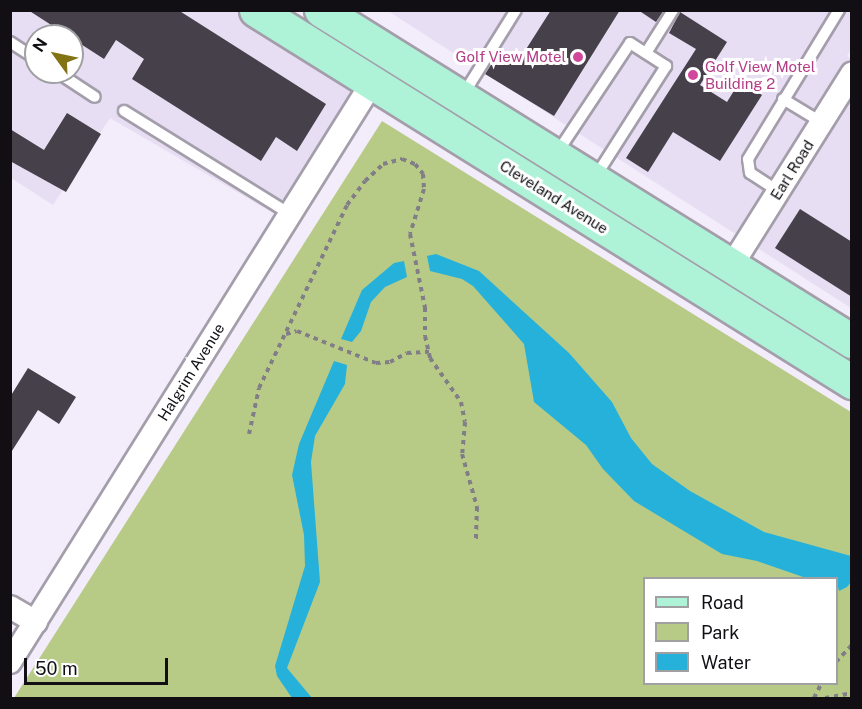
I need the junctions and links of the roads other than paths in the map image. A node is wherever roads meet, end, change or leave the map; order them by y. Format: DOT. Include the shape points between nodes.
graph roads {
  1 [pos="256,10"];
  2 [pos="516,10"];
  3 [pos="673,10"];
  4 [pos="839,10"];
  5 [pos="334,14"];
  6 [pos="10,42"];
  7 [pos="24,51"];
  8 [pos="646,53"];
  9 [pos="852,74"];
  10 [pos="372,82"];
  11 [pos="75,84"];
  12 [pos="95,97"];
  13 [pos="461,98"];
  14 [pos="783,99"];
  15 [pos="124,111"];
  16 [pos="821,122"];
  17 [pos="554,157"];
  18 [pos="593,182"];
  19 [pos="778,191"];
  20 [pos="290,214"];
  21 [pos="732,265"];
  22 [pos="852,341"];
  23 [pos="852,382"];
  24 [pos="10,607"];
  25 [pos="36,622"];
  26 [pos="10,662"];
  1 -- 10 [label="main road, Cleveland Avenue"];
  2 -- 13 [label="lane"];
  3 -- 8 [label="lane"];
  4 -- 14 [label="lane"];
  5 -- 13 [label="main road"];
  6 -- 7 [label="lane"];
  8 -- 17 [label="lane" via="630,43"];
  8 -- 18 [label="lane" via="666,66"];
  9 -- 16 [label="street, Earl Road"];
  10 -- 13 [label="main road" via="420,85"];
  10 -- 20 [label="street, Halgrim Avenue"];
  10 -- 23 [label="main road, Cleveland Avenue"];
  11 -- 12 [label="lane"];
  13 -- 17 [label="main road"];
  14 -- 16 [label="lane"];
  14 -- 19 [label="lane" via="747,166 750,173"];
  15 -- 20 [label="lane"];
  16 -- 19 [label="street, Earl Road"];
  17 -- 18 [label="main road"];
  18 -- 21 [label="main road"];
  19 -- 21 [label="street, Earl Road"];
  20 -- 25 [label="street, Halgrim Avenue"];
  21 -- 22 [label="main road"];
  24 -- 25 [label="street"];
  25 -- 26 [label="street, Halgrim Avenue"];
}
